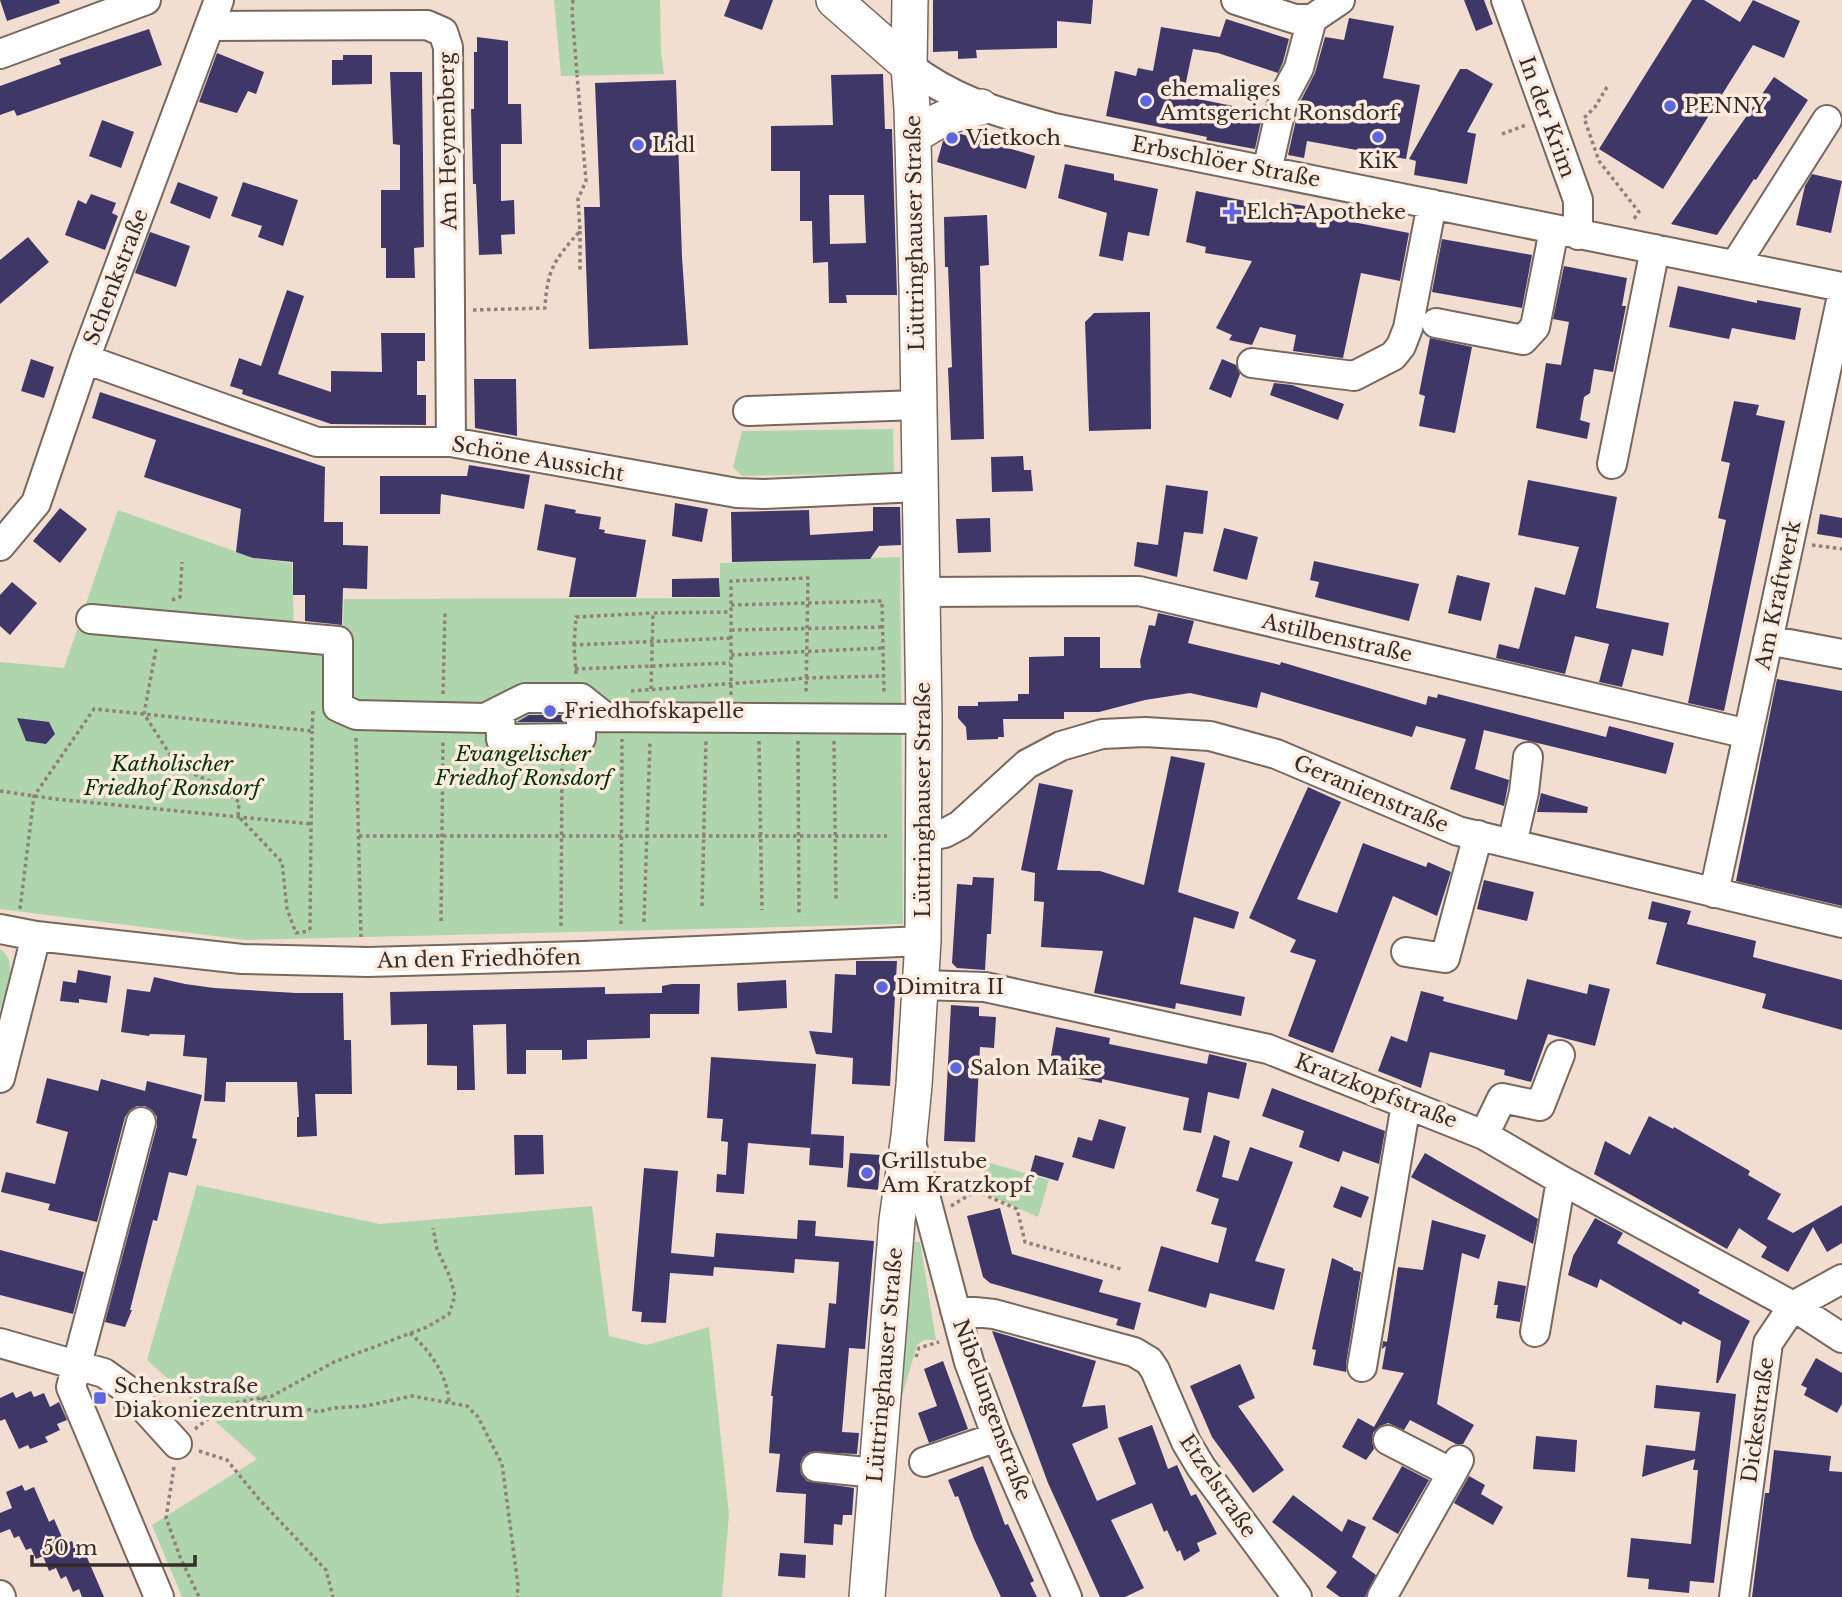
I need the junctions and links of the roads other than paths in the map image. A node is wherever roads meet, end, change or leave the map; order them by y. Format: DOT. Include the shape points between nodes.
graph roads {
  1 [pos="146,0"];
  2 [pos="834,0"];
  3 [pos="910,0"];
  4 [pos="1236,0"];
  5 [pos="1506,0"];
  6 [pos="1323,7"];
  7 [pos="215,13"];
  8 [pos="0,54"];
  9 [pos="909,66"];
  10 [pos="981,107"];
  11 [pos="1817,120"];
  12 [pos="914,137"];
  13 [pos="1267,171"];
  14 [pos="1432,204"];
  15 [pos="1566,232"];
  16 [pos="1656,249"];
  17 [pos="1725,263"];
  18 [pos="1842,287"];
  19 [pos="1842,296"];
  20 [pos="1436,323"];
  21 [pos="85,359"];
  22 [pos="1252,363"];
  23 [pos="918,405"];
  24 [pos="748,411"];
  25 [pos="451,442"];
  26 [pos="1612,464"];
  27 [pos="919,487"];
  28 [pos="0,546"];
  29 [pos="921,592"];
  30 [pos="91,619"];
  31 [pos="1768,640"];
  32 [pos="1842,654"];
  33 [pos="603,708"];
  34 [pos="500,711"];
  35 [pos="924,719"];
  36 [pos="1748,734"];
  37 [pos="1528,757"];
  38 [pos="1478,835"];
  39 [pos="924,838"];
  40 [pos="1513,844"];
  41 [pos="1714,893"];
  42 [pos="1842,923"];
  43 [pos="18,933"];
  44 [pos="923,941"];
  45 [pos="1406,952"];
  46 [pos="921,985"];
  47 [pos="1560,1055"];
  48 [pos="0,1078"];
  49 [pos="1406,1104"];
  50 [pos="141,1122"];
  51 [pos="1485,1135"];
  52 [pos="909,1136"];
  53 [pos="1561,1180"];
  54 [pos="1842,1279"];
  55 [pos="1793,1306"];
  56 [pos="954,1310"];
  57 [pos="1535,1332"];
  58 [pos="1842,1338"];
  59 [pos="0,1343"];
  60 [pos="77,1366"];
  61 [pos="1362,1367"];
  62 [pos="997,1437"];
  63 [pos="1388,1440"];
  64 [pos="177,1444"];
  65 [pos="924,1462"];
  66 [pos="816,1467"];
  67 [pos="876,1473"];
  68 [pos="159,1597"];
  69 [pos="867,1597"];
  70 [pos="1067,1597"];
  71 [pos="1297,1597"];
  72 [pos="1382,1597"];
  73 [pos="1734,1597"];
  1 -- 8 [label="street"];
  2 -- 9 [label="main road"];
  3 -- 9 [label="main road, Lüttringhauser Straße"];
  4 -- 6 [label="street" via="1295,19"];
  5 -- 15 [label="street, In der Krim" via="1578,200"];
  6 -- 13 [label="street" via="1284,96"];
  7 -- 21 [label="street, Schenkstraße"];
  7 -- 25 [label="street, Am Heynenberg" via="427,25 443,32 448,47"];
  9 -- 10 [label="street, Erbschlöer Straße"];
  9 -- 12 [label="main road, Lüttringhauser Straße"];
  10 -- 12 [label="main road" via="941,119"];
  10 -- 13 [label="street, Erbschlöer Straße" via="1054,128"];
  11 -- 17 [label="street"];
  12 -- 23 [label="main road, Lüttringhauser Straße"];
  13 -- 14 [label="street, Erbschlöer Straße"];
  14 -- 15 [label="street, Erbschlöer Straße"];
  14 -- 22 [label="street" via="1408,328 1394,356 1354,376"];
  15 -- 16 [label="street, Erbschlöer Straße"];
  15 -- 20 [label="street, In der Krim" via="1535,327 1523,340"];
  16 -- 17 [label="street, Erbschlöer Straße"];
  16 -- 26 [label="street"];
  17 -- 18 [label="street, Erbschlöer Straße"];
  19 -- 31 [label="street, Am Kraftwerk"];
  21 -- 25 [label="street, Schöne Aussicht" via="317,442"];
  21 -- 28 [label="street, Schenkstraße" via="36,503"];
  23 -- 24 [label="street"];
  23 -- 27 [label="main road, Lüttringhauser Straße"];
  25 -- 27 [label="street, Schöne Aussicht" via="737,493"];
  27 -- 29 [label="main road, Lüttringhauser Straße"];
  29 -- 35 [label="main road, Lüttringhauser Straße"];
  29 -- 36 [label="street, Astilbenstraße" via="1139,591"];
  30 -- 34 [label="street" via="338,641 347,711 485,718"];
  31 -- 32 [label="street"];
  31 -- 36 [label="street, Am Kraftwerk"];
  33 -- 34 [label="street" via="525,698"];
  33 -- 34 [label="street" via="581,738 501,739"];
  33 -- 35 [label="street" via="651,703 732,718"];
  35 -- 39 [label="main road, Lüttringhauser Straße"];
  36 -- 41 [label="street, Am Kraftwerk"];
  37 -- 40 [label="street"];
  38 -- 39 [label="street, Geranienstraße" via="1458,831 1276,754 1210,736 1145,732 1102,734 1061,746 1027,764 960,825"];
  38 -- 40 [label="street, Geranienstraße"];
  38 -- 45 [label="street" via="1445,958"];
  39 -- 44 [label="main road, Lüttringhauser Straße"];
  40 -- 41 [label="street, Geranienstraße"];
  41 -- 42 [label="street, Geranienstraße"];
  43 -- 44 [label="street, An den Friedhöfen" via="242,959 362,962"];
  43 -- 48 [label="street"];
  44 -- 46 [label="main road, Lüttringhauser Straße"];
  46 -- 49 [label="street, Kratzkopfstraße" via="985,987 1268,1049"];
  46 -- 52 [label="main road, Lüttringhauser Straße"];
  47 -- 51 [label="street" via="1540,1105 1502,1098"];
  49 -- 51 [label="street, Kratzkopfstraße"];
  49 -- 61 [label="street"];
  50 -- 60 [label="street"];
  51 -- 53 [label="street, Kratzkopfstraße"];
  52 -- 56 [label="street, Nibelungenstraße"];
  52 -- 67 [label="main road, Lüttringhauser Straße" via="897,1220"];
  53 -- 55 [label="street, Kratzkopfstraße"];
  53 -- 57 [label="street"];
  54 -- 55 [label="street, Dickestraße"];
  55 -- 58 [label="street, Kratzkopfstraße"];
  55 -- 73 [label="street, Dickestraße" via="1768,1343"];
  56 -- 62 [label="street, Nibelungenstraße"];
  56 -- 71 [label="street, Etzelstraße" via="994,1314 1146,1358 1201,1467"];
  59 -- 60 [label="street"];
  60 -- 64 [label="street" via="104,1373 128,1391"];
  60 -- 68 [label="street" via="71,1387"];
  62 -- 65 [label="street"];
  62 -- 70 [label="street, Nibelungenstraße"];
  63 -- 72 [label="street" via="1456,1466"];
  66 -- 67 [label="street"];
  67 -- 69 [label="main road, Lüttringhauser Straße"];
}
